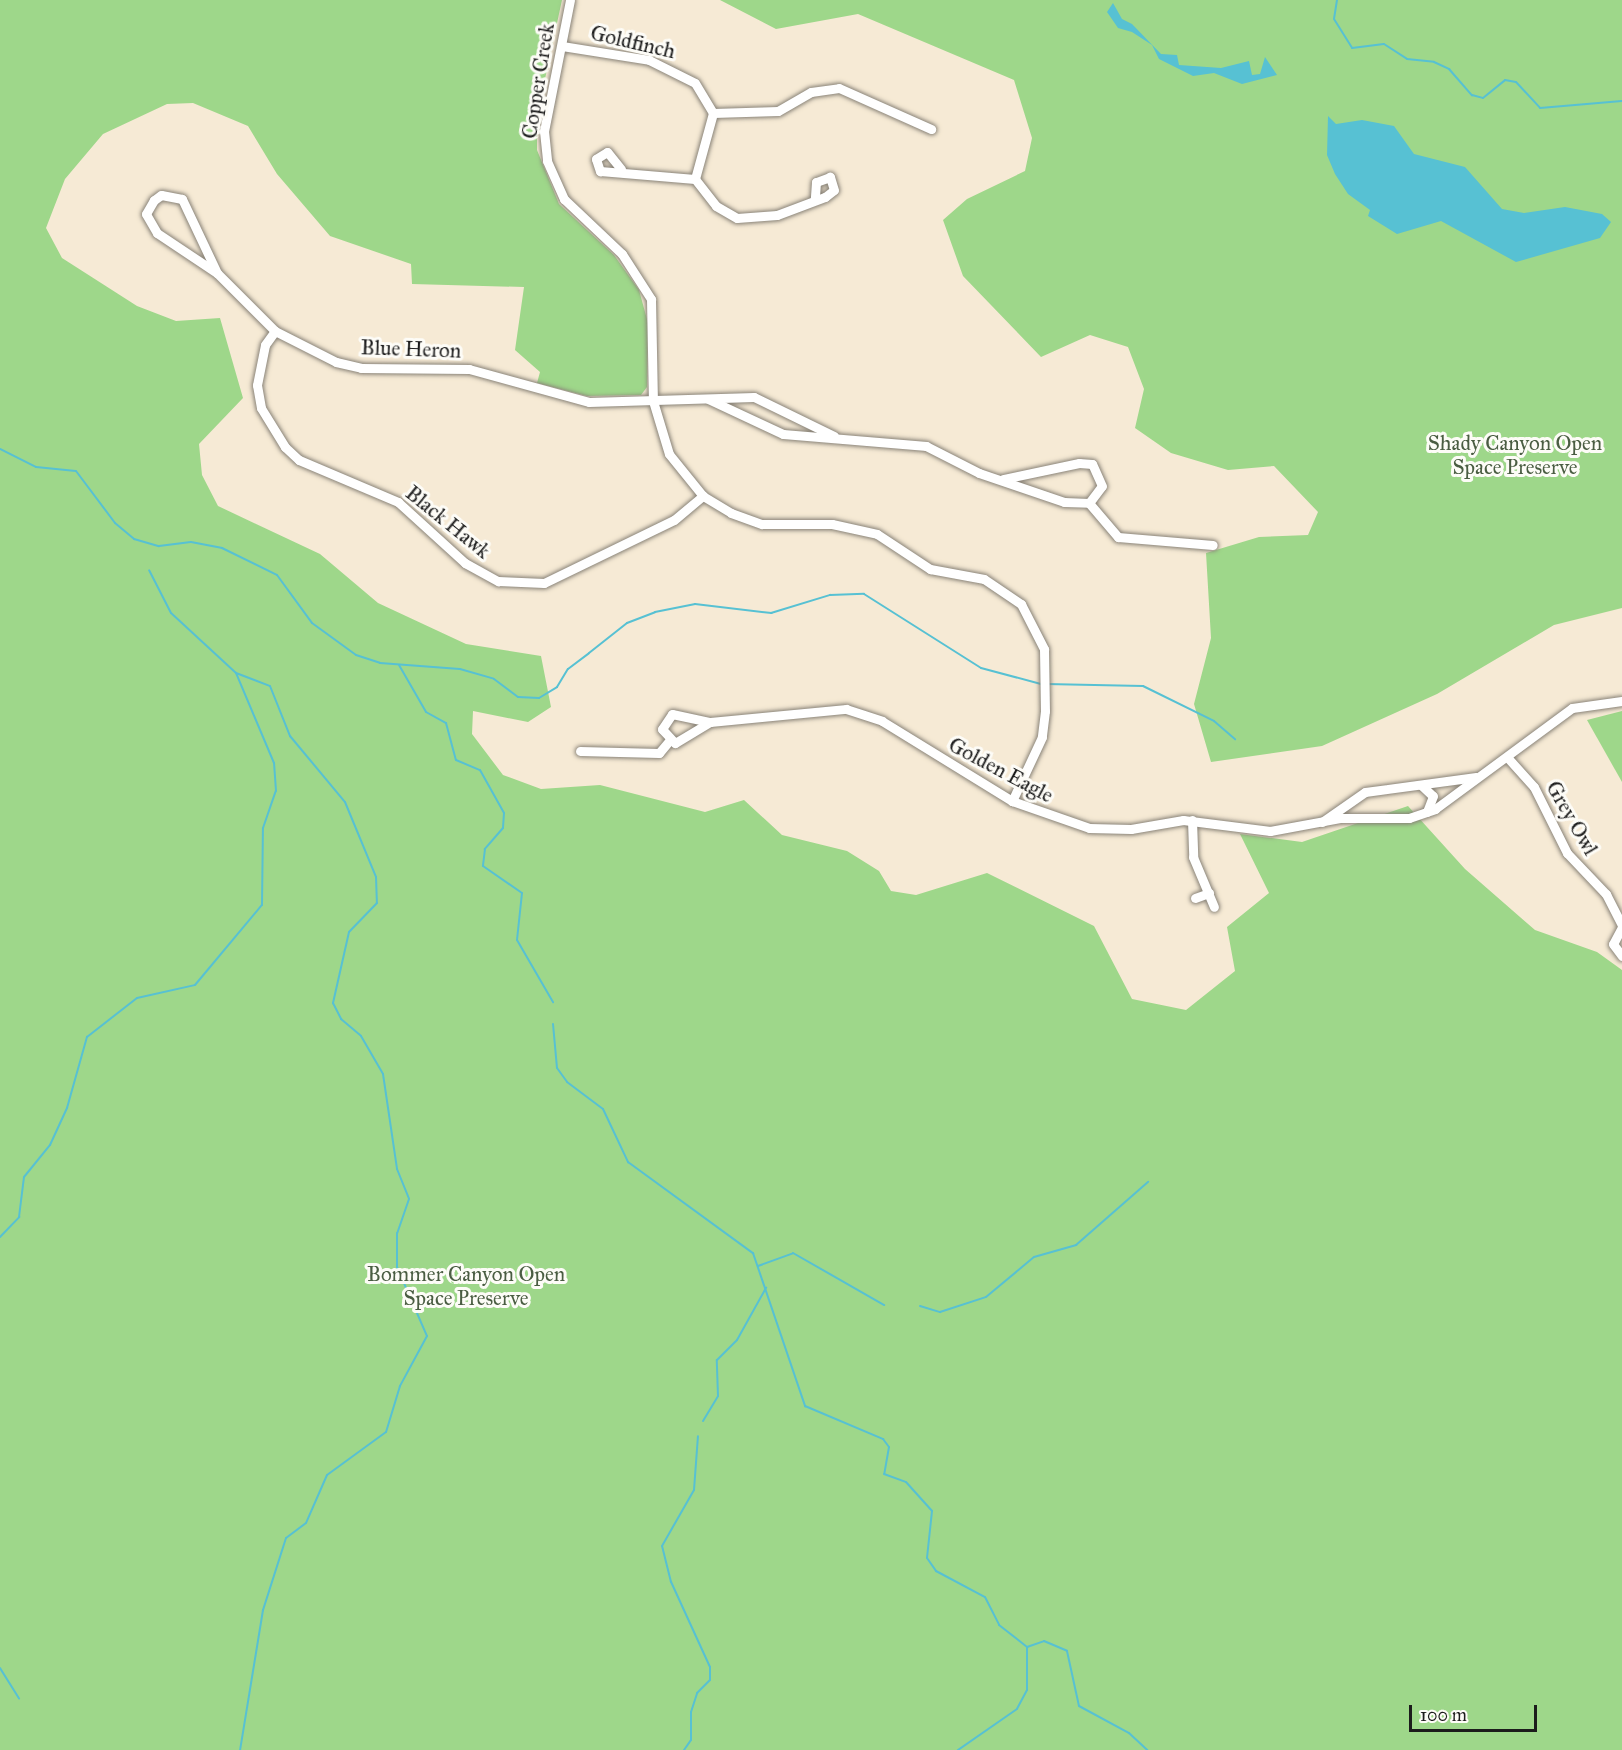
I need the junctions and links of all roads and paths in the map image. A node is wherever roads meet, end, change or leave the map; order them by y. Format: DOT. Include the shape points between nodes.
graph roads {
  1 [pos="570,0"];
  2 [pos="562,46"];
  3 [pos="713,113"];
  4 [pos="931,129"];
  5 [pos="621,169"];
  6 [pos="695,180"];
  7 [pos="814,198"];
  8 [pos="217,273"];
  9 [pos="275,331"];
  10 [pos="702,397"];
  11 [pos="653,401"];
  12 [pos="834,436"];
  13 [pos="1003,479"];
  14 [pos="703,496"];
  15 [pos="1089,503"];
  16 [pos="1213,545"];
  17 [pos="1622,701"];
  18 [pos="710,723"];
  19 [pos="670,740"];
  20 [pos="580,751"];
  21 [pos="1508,758"];
  22 [pos="1483,775"];
  23 [pos="1419,783"];
  24 [pos="1012,801"];
  25 [pos="1427,812"];
  26 [pos="1192,820"];
  27 [pos="1320,824"];
  28 [pos="1209,893"];
  29 [pos="1195,898"];
  30 [pos="1214,908"];
  31 [pos="1622,927"];
  32 [pos="1622,956"];
  1 -- 2 [label="street, Copper Creek"];
  2 -- 3 [label="street, Goldfinch" via="672,68 695,83"];
  2 -- 11 [label="street, Copper Creek" via="544,131 547,161 564,199 622,254 651,298"];
  3 -- 4 [label="street" via="778,111 811,92 838,88"];
  3 -- 6 [label="street"];
  5 -- 6 [label="street"];
  6 -- 7 [label="street" via="716,206 737,218 777,215"];
  8 -- 8 [label="street, Blue Heron" via="182,199 161,195 153,200 146,214 152,228"];
  8 -- 9 [label="street, Blue Heron"];
  9 -- 11 [label="street, Blue Heron" via="312,353 361,368 469,369 568,400"];
  9 -- 14 [label="street, Black Hawk" via="265,345 257,385 261,408 285,447 299,460 398,502 465,563 498,581 544,583 674,520"];
  10 -- 11 [label="street, Blue Heron"];
  10 -- 12 [label="street, Blue Heron" via="770,430"];
  10 -- 12 [label="street, Blue Heron" via="765,401"];
  11 -- 14 [label="street, Copper Creek" via="669,454"];
  12 -- 13 [label="street, Blue Heron" via="926,446 958,465"];
  13 -- 15 [label="street, Blue Heron" via="1040,495"];
  13 -- 15 [label="street" via="1048,466 1092,464 1102,486"];
  14 -- 24 [label="street, Copper Creek" via="762,524 832,524 877,534 930,569 984,579 1021,604 1044,649 1045,711 1042,737"];
  15 -- 16 [label="street" via="1118,537"];
  17 -- 21 [label="street, Golden Eagle" via="1572,708"];
  18 -- 19 [label="street, Golden Eagle" via="689,737"];
  18 -- 19 [label="street, Golden Eagle" via="672,714 662,729"];
  18 -- 24 [label="street, Golden Eagle" via="819,709 866,714"];
  19 -- 20 [label="street" via="659,753"];
  21 -- 22 [label="street, Golden Eagle"];
  21 -- 31 [label="street, Grey Owl" via="1534,787 1568,854 1606,894"];
  22 -- 23 [label="street, Golden Eagle" via="1453,784"];
  22 -- 25 [label="street, Golden Eagle"];
  23 -- 25 [label="street" via="1433,796"];
  23 -- 27 [label="street, Golden Eagle" via="1365,792"];
  24 -- 26 [label="street, Golden Eagle" via="1107,831"];
  25 -- 27 [label="street, Golden Eagle"];
  26 -- 27 [label="street, Golden Eagle" via="1270,831"];
  26 -- 28 [label="street" via="1193,857"];
  28 -- 29 [label="street"];
  28 -- 30 [label="street"];
  31 -- 32 [label="street, Grey Owl" via="1613,939"];
}
